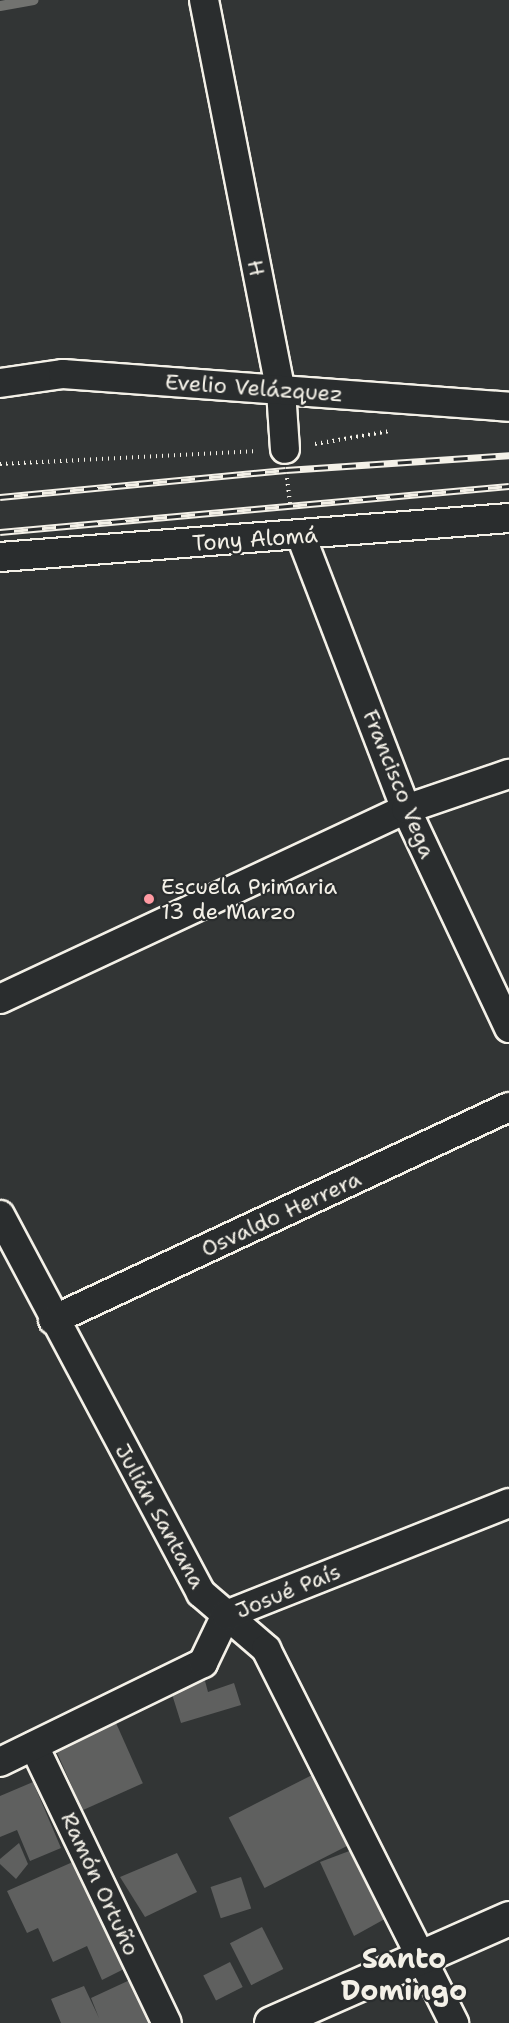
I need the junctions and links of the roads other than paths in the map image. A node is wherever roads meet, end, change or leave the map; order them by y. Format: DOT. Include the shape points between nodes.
graph roads {
  1 [pos="204,0"];
  2 [pos="0,383"];
  3 [pos="280,391"];
  4 [pos="509,407"];
  5 [pos="285,449"];
  6 [pos="509,518"];
  7 [pos="302,536"];
  8 [pos="0,557"];
  9 [pos="509,774"];
  10 [pos="406,809"];
  11 [pos="0,999"];
  12 [pos="509,1028"];
  13 [pos="509,1107"];
  14 [pos="0,1215"];
  15 [pos="53,1320"];
  16 [pos="509,1503"];
  17 [pos="226,1615"];
  18 [pos="34,1746"];
  19 [pos="0,1762"];
  20 [pos="509,1918"];
  21 [pos="423,1955"];
  22 [pos="167,2023"];
  23 [pos="271,2023"];
  24 [pos="454,2023"];
  1 -- 3 [label="street, H"];
  2 -- 3 [label="street, Evelio Velázquez" via="63,374"];
  3 -- 4 [label="street, Evelio Velázquez"];
  3 -- 5 [label="street, H"];
  6 -- 7 [label="street, Tony Alomá"];
  7 -- 8 [label="street, Tony Alomá"];
  7 -- 10 [label="street, Francisco Vega"];
  9 -- 10 [label="street"];
  10 -- 11 [label="street"];
  10 -- 12 [label="street, Francisco Vega"];
  13 -- 15 [label="street, Osvaldo Herrera"];
  14 -- 15 [label="street, Julián Santana"];
  15 -- 17 [label="street, Julián Santana" via="201,1593"];
  16 -- 17 [label="street, Josué País"];
  17 -- 18 [label="street, Josué País" via="203,1663"];
  17 -- 21 [label="street, Julián Santana" via="266,1649"];
  18 -- 19 [label="street, Josué País"];
  18 -- 22 [label="street, Ramón Ortuño"];
  20 -- 21 [label="street"];
  21 -- 23 [label="street"];
  21 -- 24 [label="street, Julián Santana"];
}
